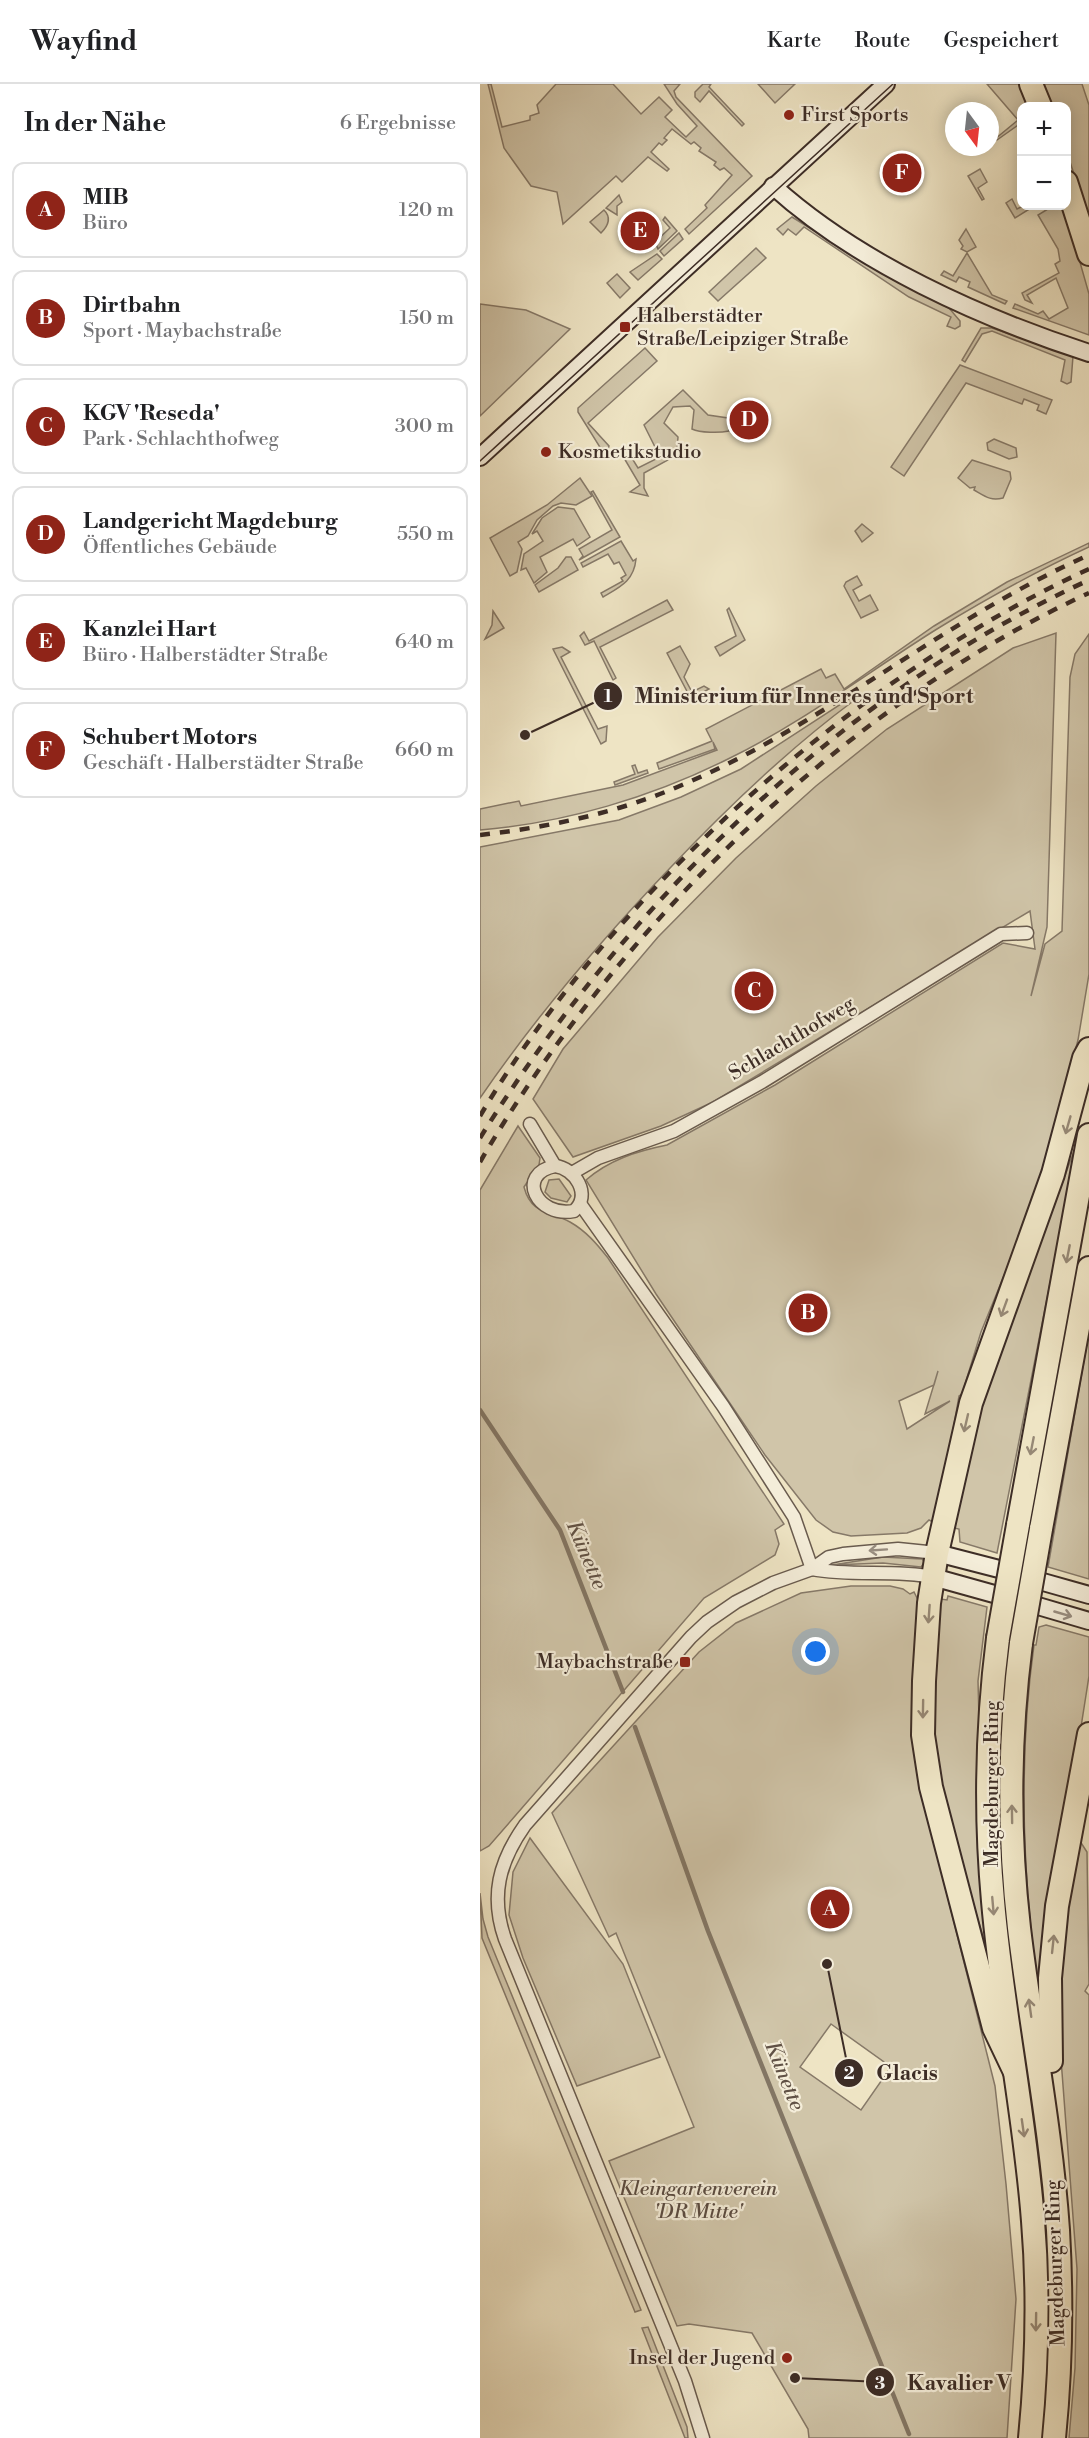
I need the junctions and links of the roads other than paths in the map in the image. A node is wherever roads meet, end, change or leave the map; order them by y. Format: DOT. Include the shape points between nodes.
graph roads {
  1 [pos="886,84"];
  2 [pos="1031,84"];
  3 [pos="1038,102"];
  4 [pos="772,186"];
  5 [pos="1071,198"];
  6 [pos="1089,254"];
  7 [pos="1089,353"];
  8 [pos="482,454"];
  9 [pos="1027,933"];
  10 [pos="1089,1049"];
  11 [pos="530,1124"];
  12 [pos="1089,1135"];
  13 [pos="555,1166"];
  14 [pos="572,1173"];
  15 [pos="581,1205"];
  16 [pos="1089,1268"];
  17 [pos="937,1553"];
  18 [pos="812,1569"];
  19 [pos="999,1569"];
  20 [pos="933,1577"];
  21 [pos="1042,1582"];
  22 [pos="994,1594"];
  23 [pos="1089,1595"];
  24 [pos="1038,1606"];
  25 [pos="1089,1621"];
  26 [pos="1089,1734"];
  27 [pos="1014,2070"];
  28 [pos="1047,2128"];
  29 [pos="703,2438"];
  30 [pos="1030,2438"];
  31 [pos="1054,2438"];
  1 -- 4 [label="main road"];
  2 -- 3 [label="highway"];
  4 -- 7 [label="main road" via="822,224 925,287 979,313"];
  4 -- 8 [label="main road"];
  5 -- 6 [label="highway"];
  9 -- 14 [label="street, Schlachthofweg" via="1001,934 762,1082 674,1131 598,1158"];
  10 -- 17 [label="highway, one-way" via="1053,1174 971,1403"];
  11 -- 13 [label="street"];
  12 -- 27 [label="highway, Magdeburger Ring, one-way, bridge" via="998,1638 990,1723 989,1821 996,1931"];
  13 -- 14 [label="street"];
  13 -- 15 [label="street" via="536,1178 537,1200 549,1209 567,1212"];
  14 -- 15 [label="street" via="581,1190"];
  15 -- 18 [label="street" via="723,1406 794,1517"];
  28 -- 16 [label="highway, Magdeburger Ring, one-way, bridge" via="1019,1929 1011,1771 1021,1643"];
  17 -- 18 [label="street, one-way" via="860,1551 829,1557"];
  17 -- 19 [label="main road"];
  17 -- 20 [label="highway"];
  18 -- 20 [label="street" via="834,1574 896,1572"];
  18 -- 29 [label="street" via="754,1592 702,1627 525,1826 505,1857 496,1886 497,1910 505,1939 687,2387"];
  20 -- 22 [label="main road"];
  20 -- 27 [label="highway, one-way" via="922,1708 928,1774 993,2028"];
  21 -- 23 [label="main road"];
  24 -- 25 [label="main road, one-way"];
  28 -- 26 [label="highway, one-way" via="1053,1946"];
  27 -- 30 [label="highway, Magdeburger Ring, one-way" via="1030,2188 1037,2283"];
  28 -- 31 [label="highway, Magdeburger Ring" via="1060,2283 1061,2341"];
}
